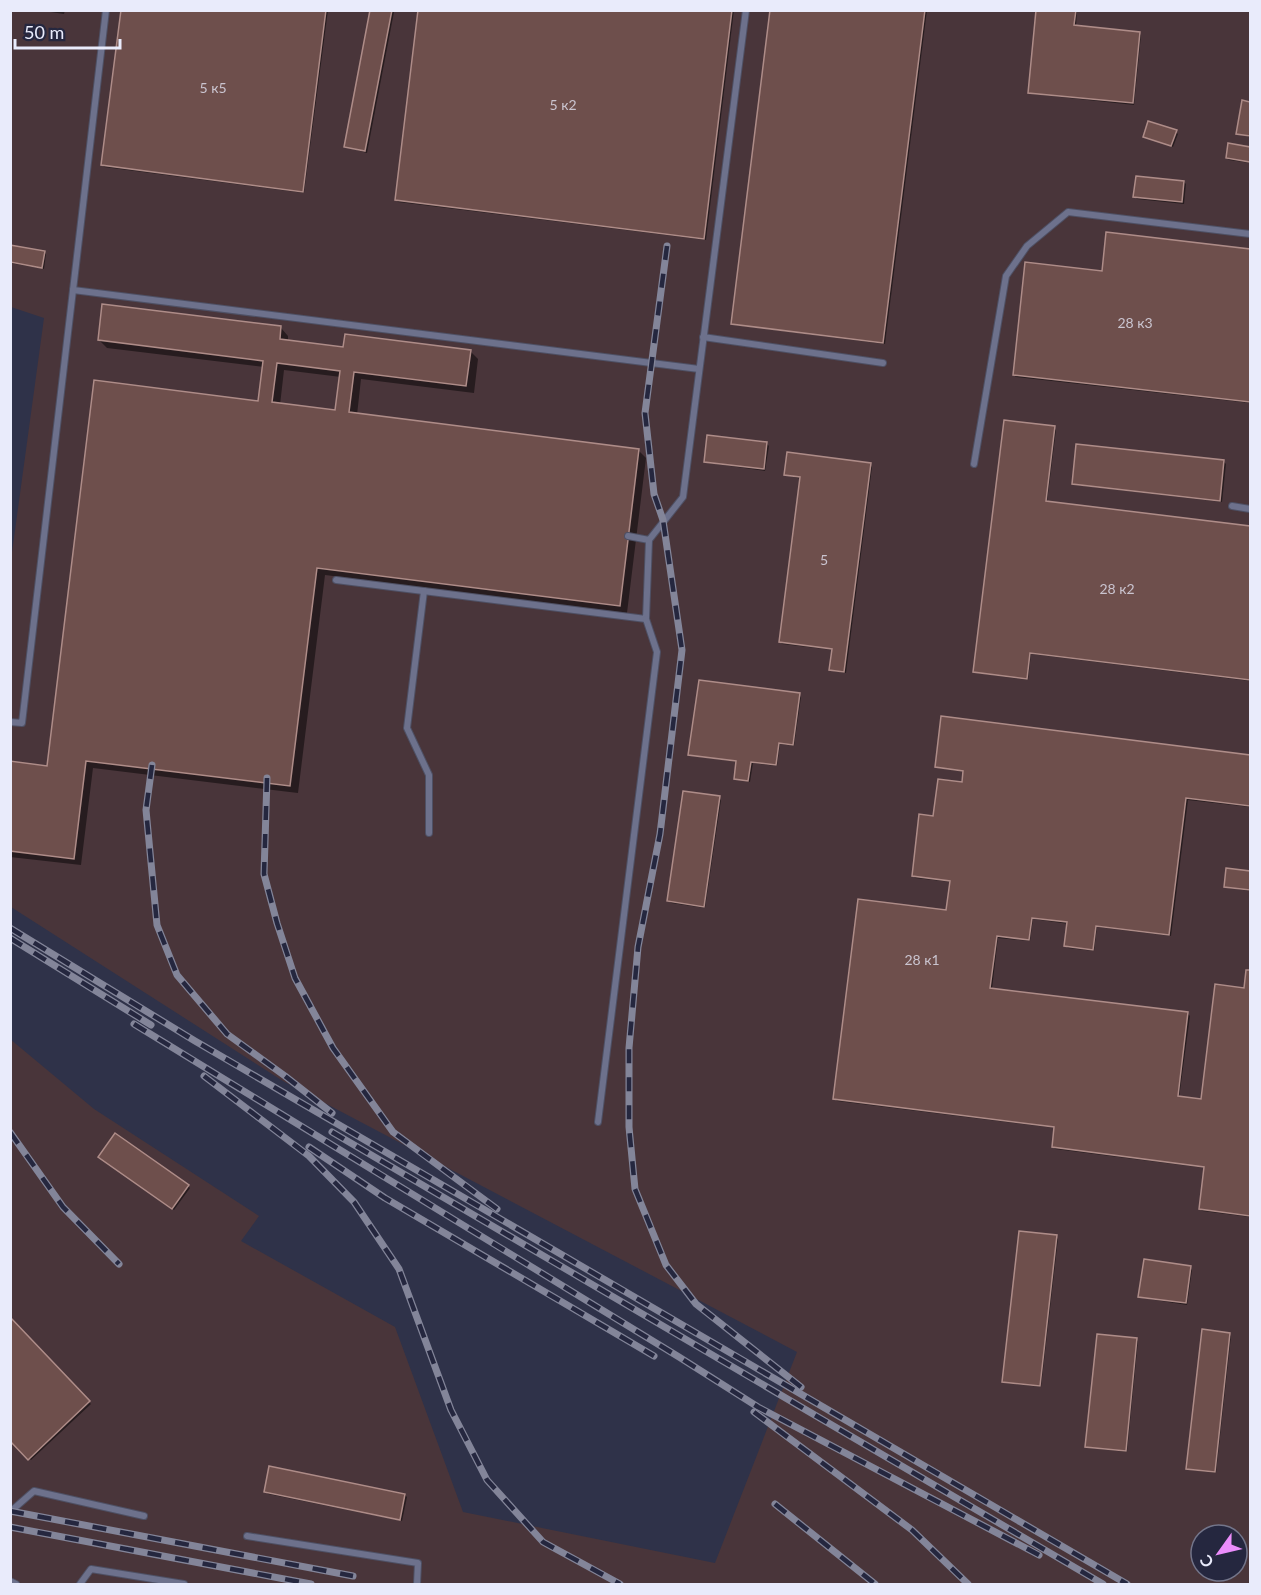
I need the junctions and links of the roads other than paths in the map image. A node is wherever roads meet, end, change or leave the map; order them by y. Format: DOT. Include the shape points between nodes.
graph roads {
  1 [pos="106,10"];
  2 [pos="746,10"];
  3 [pos="1251,234"];
  4 [pos="73,290"];
  5 [pos="703,337"];
  6 [pos="883,363"];
  7 [pos="699,369"];
  8 [pos="974,464"];
  9 [pos="1232,506"];
  10 [pos="1251,509"];
  11 [pos="628,536"];
  12 [pos="649,540"];
  13 [pos="336,580"];
  14 [pos="424,591"];
  15 [pos="646,620"];
  16 [pos="10,722"];
  17 [pos="429,833"];
  18 [pos="598,1122"];
  19 [pos="10,1512"];
  20 [pos="144,1516"];
  21 [pos="247,1536"];
  22 [pos="10,1581"];
  23 [pos="16,1584"];
  24 [pos="80,1584"];
  25 [pos="184,1584"];
  26 [pos="417,1584"];
  1 -- 4 [label="lane"];
  2 -- 5 [label="lane"];
  3 -- 8 [label="lane" via="1068,212 1027,246 1006,276"];
  4 -- 7 [label="lane"];
  4 -- 16 [label="lane" via="22,723"];
  5 -- 6 [label="lane"];
  5 -- 7 [label="lane"];
  7 -- 12 [label="lane" via="682,498"];
  9 -- 10 [label="lane"];
  11 -- 12 [label="lane"];
  12 -- 15 [label="lane"];
  13 -- 14 [label="lane"];
  14 -- 15 [label="lane"];
  14 -- 17 [label="lane" via="407,728 429,775"];
  15 -- 18 [label="lane" via="657,652"];
  19 -- 20 [label="lane" via="34,1491"];
  21 -- 26 [label="lane" via="418,1563"];
  22 -- 23 [label="lane"];
  24 -- 25 [label="lane" via="91,1569"];
}
